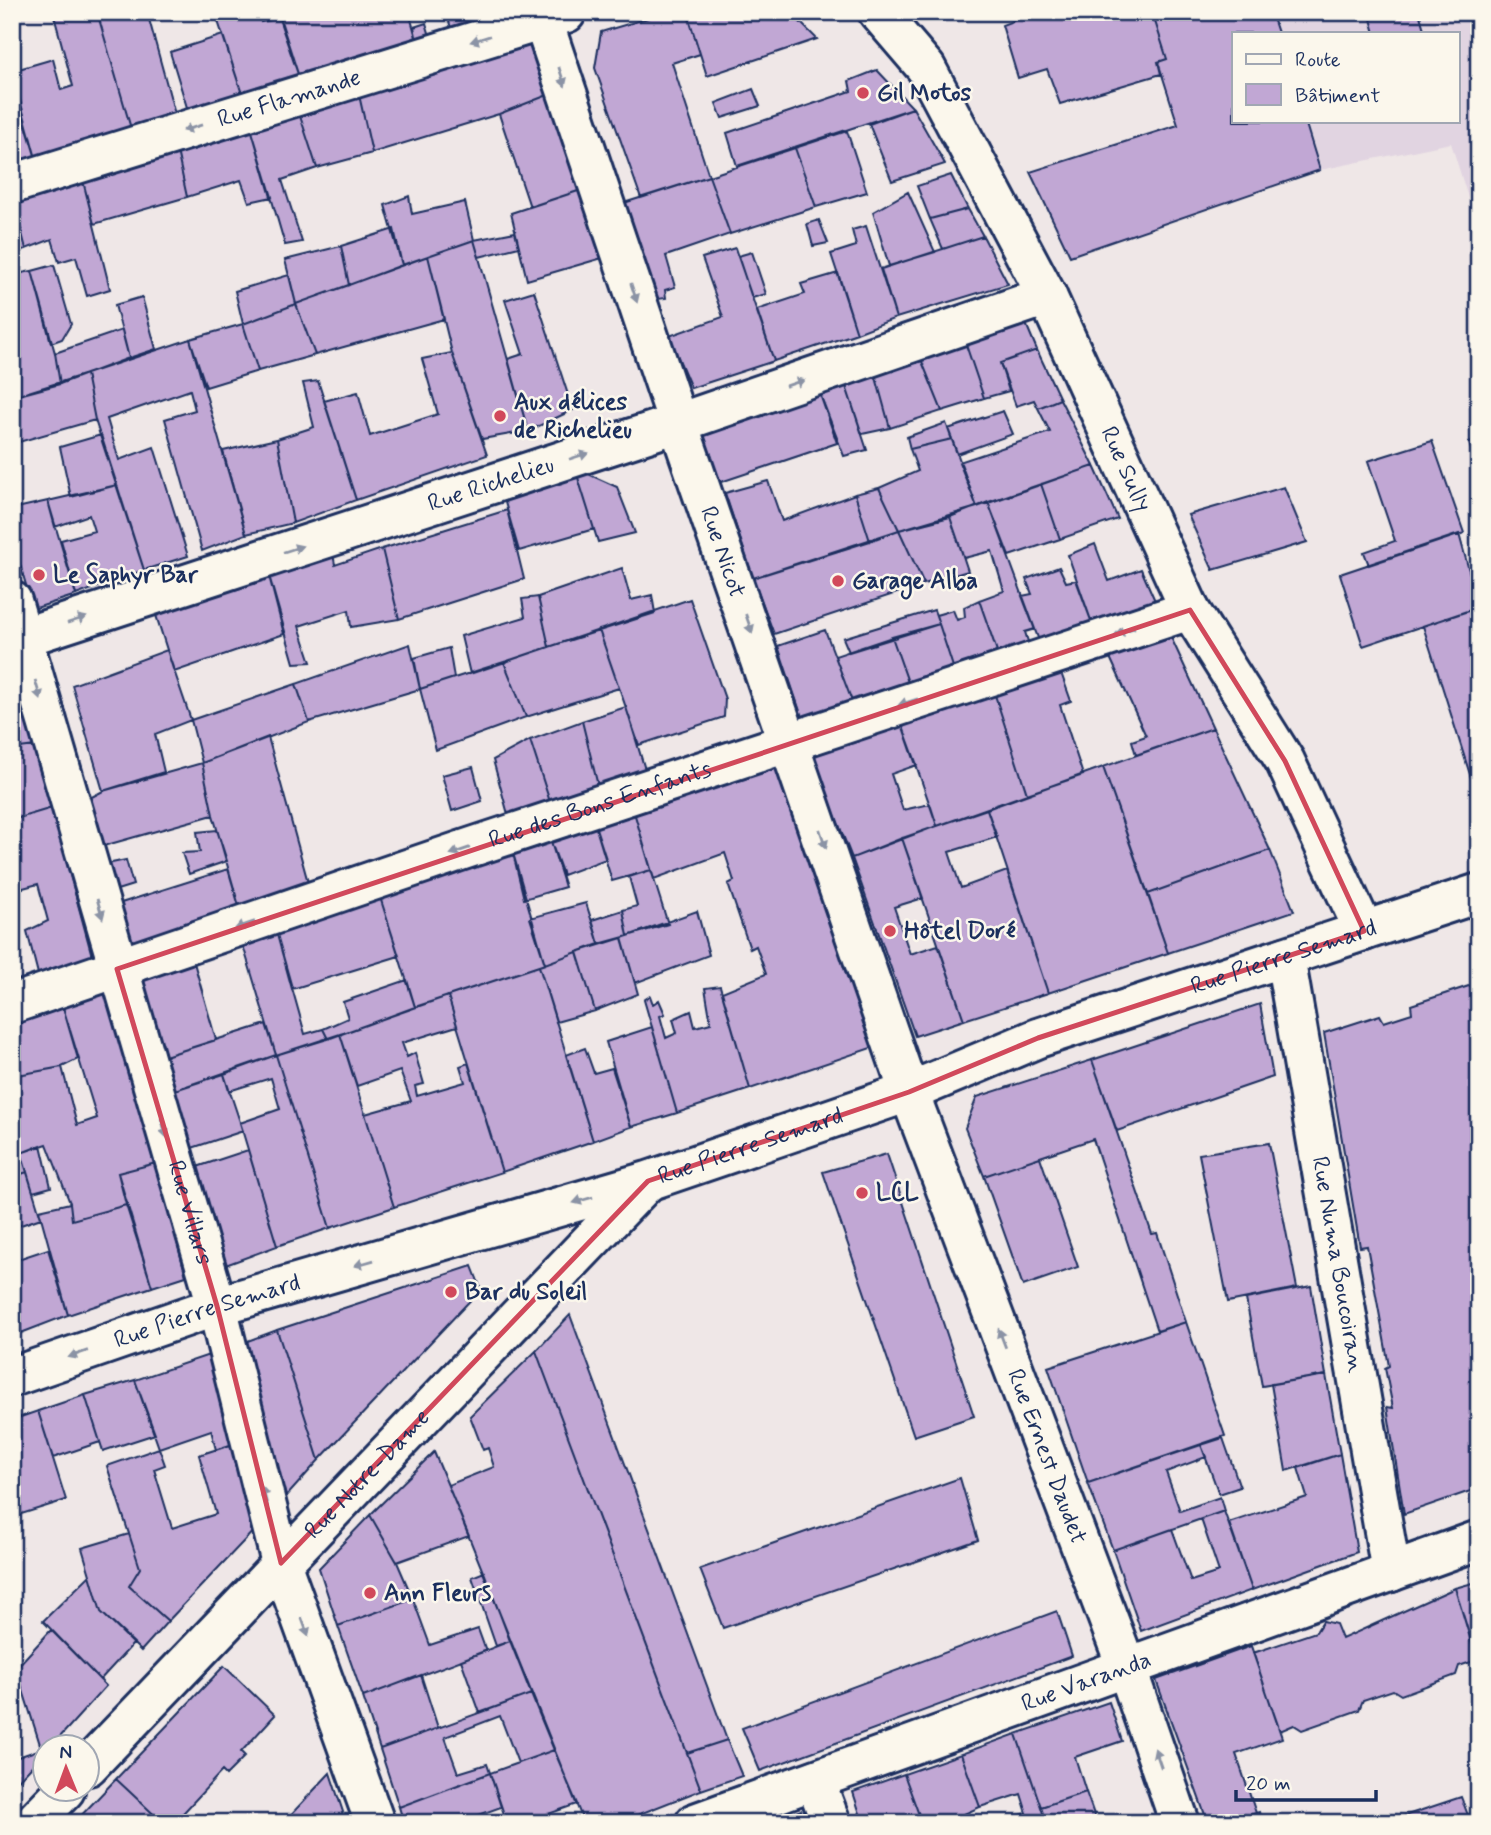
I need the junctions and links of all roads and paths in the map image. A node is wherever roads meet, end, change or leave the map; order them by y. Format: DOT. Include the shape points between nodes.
graph roads {
  1 [pos="878,12"];
  2 [pos="551,15"];
  3 [pos="12,184"];
  4 [pos="1047,296"];
  5 [pos="678,423"];
  6 [pos="12,601"];
  7 [pos="1190,611"];
  8 [pos="18,640"];
  9 [pos="790,741"];
  10 [pos="1479,893"];
  11 [pos="1364,931"];
  12 [pos="1285,957"];
  13 [pos="117,969"];
  14 [pos="12,1003"];
  15 [pos="909,1092"];
  16 [pos="649,1181"];
  17 [pos="217,1306"];
  18 [pos="12,1377"];
  19 [pos="1479,1540"];
  20 [pos="281,1563"];
  21 [pos="1391,1572"];
  22 [pos="1126,1666"];
  23 [pos="102,1751"];
  24 [pos="815,1780"];
  25 [pos="51,1804"];
  26 [pos="364,1817"];
  27 [pos="33,1823"];
  28 [pos="695,1823"];
  29 [pos="831,1823"];
  30 [pos="1180,1823"];
  1 -- 4 [label="street, Rue Sully" via="926,68"];
  2 -- 3 [label="street, Rue Flamande, one-way"];
  2 -- 5 [label="street, Rue Nicot, one-way"];
  5 -- 4 [label="street, Rue Richelieu, one-way"];
  4 -- 7 [label="street, Rue Sully"];
  8 -- 5 [label="street, Rue Richelieu, one-way"];
  5 -- 9 [label="street, Rue Nicot, one-way"];
  6 -- 8 [label="street, Rue Villars"];
  7 -- 9 [label="street, Rue des Bons Enfants, one-way"];
  7 -- 11 [label="street, Rue Sully" via="1285,761"];
  8 -- 13 [label="street, Rue Villars, one-way"];
  9 -- 13 [label="street, Rue des Bons Enfants, one-way"];
  9 -- 15 [label="street, Rue Nicot, one-way"];
  10 -- 11 [label="street, Rue Pierre Semard"];
  11 -- 12 [label="street, Rue Pierre Semard"];
  12 -- 15 [label="street, Rue Pierre Semard" via="1038,1038"];
  12 -- 21 [label="street, Rue Numa Boucoiran"];
  13 -- 14 [label="street, Rue des Bons Enfants"];
  13 -- 17 [label="street, Rue Villars, one-way"];
  15 -- 16 [label="street, Rue Pierre Semard"];
  22 -- 15 [label="street, Rue Ernest Daudet, one-way"];
  16 -- 17 [label="street, Rue Pierre Semard, one-way"];
  16 -- 20 [label="street, Rue Notre-Dame"];
  17 -- 18 [label="street, Rue Pierre Semard, one-way"];
  20 -- 17 [label="street, Rue Villars, one-way"];
  19 -- 21 [label="street, Rue Varanda"];
  20 -- 23 [label="street, Rue Notre-Dame"];
  20 -- 26 [label="street, Rue Villars, one-way"];
  21 -- 22 [label="street, Rue Varanda"];
  22 -- 24 [label="street, Rue Varanda"];
  30 -- 22 [label="street, Rue Ernest Daudet, one-way"];
  24 -- 28 [label="street, Rue Varanda"];
  24 -- 29 [label="street"];
  25 -- 27 [label="street"];
}
